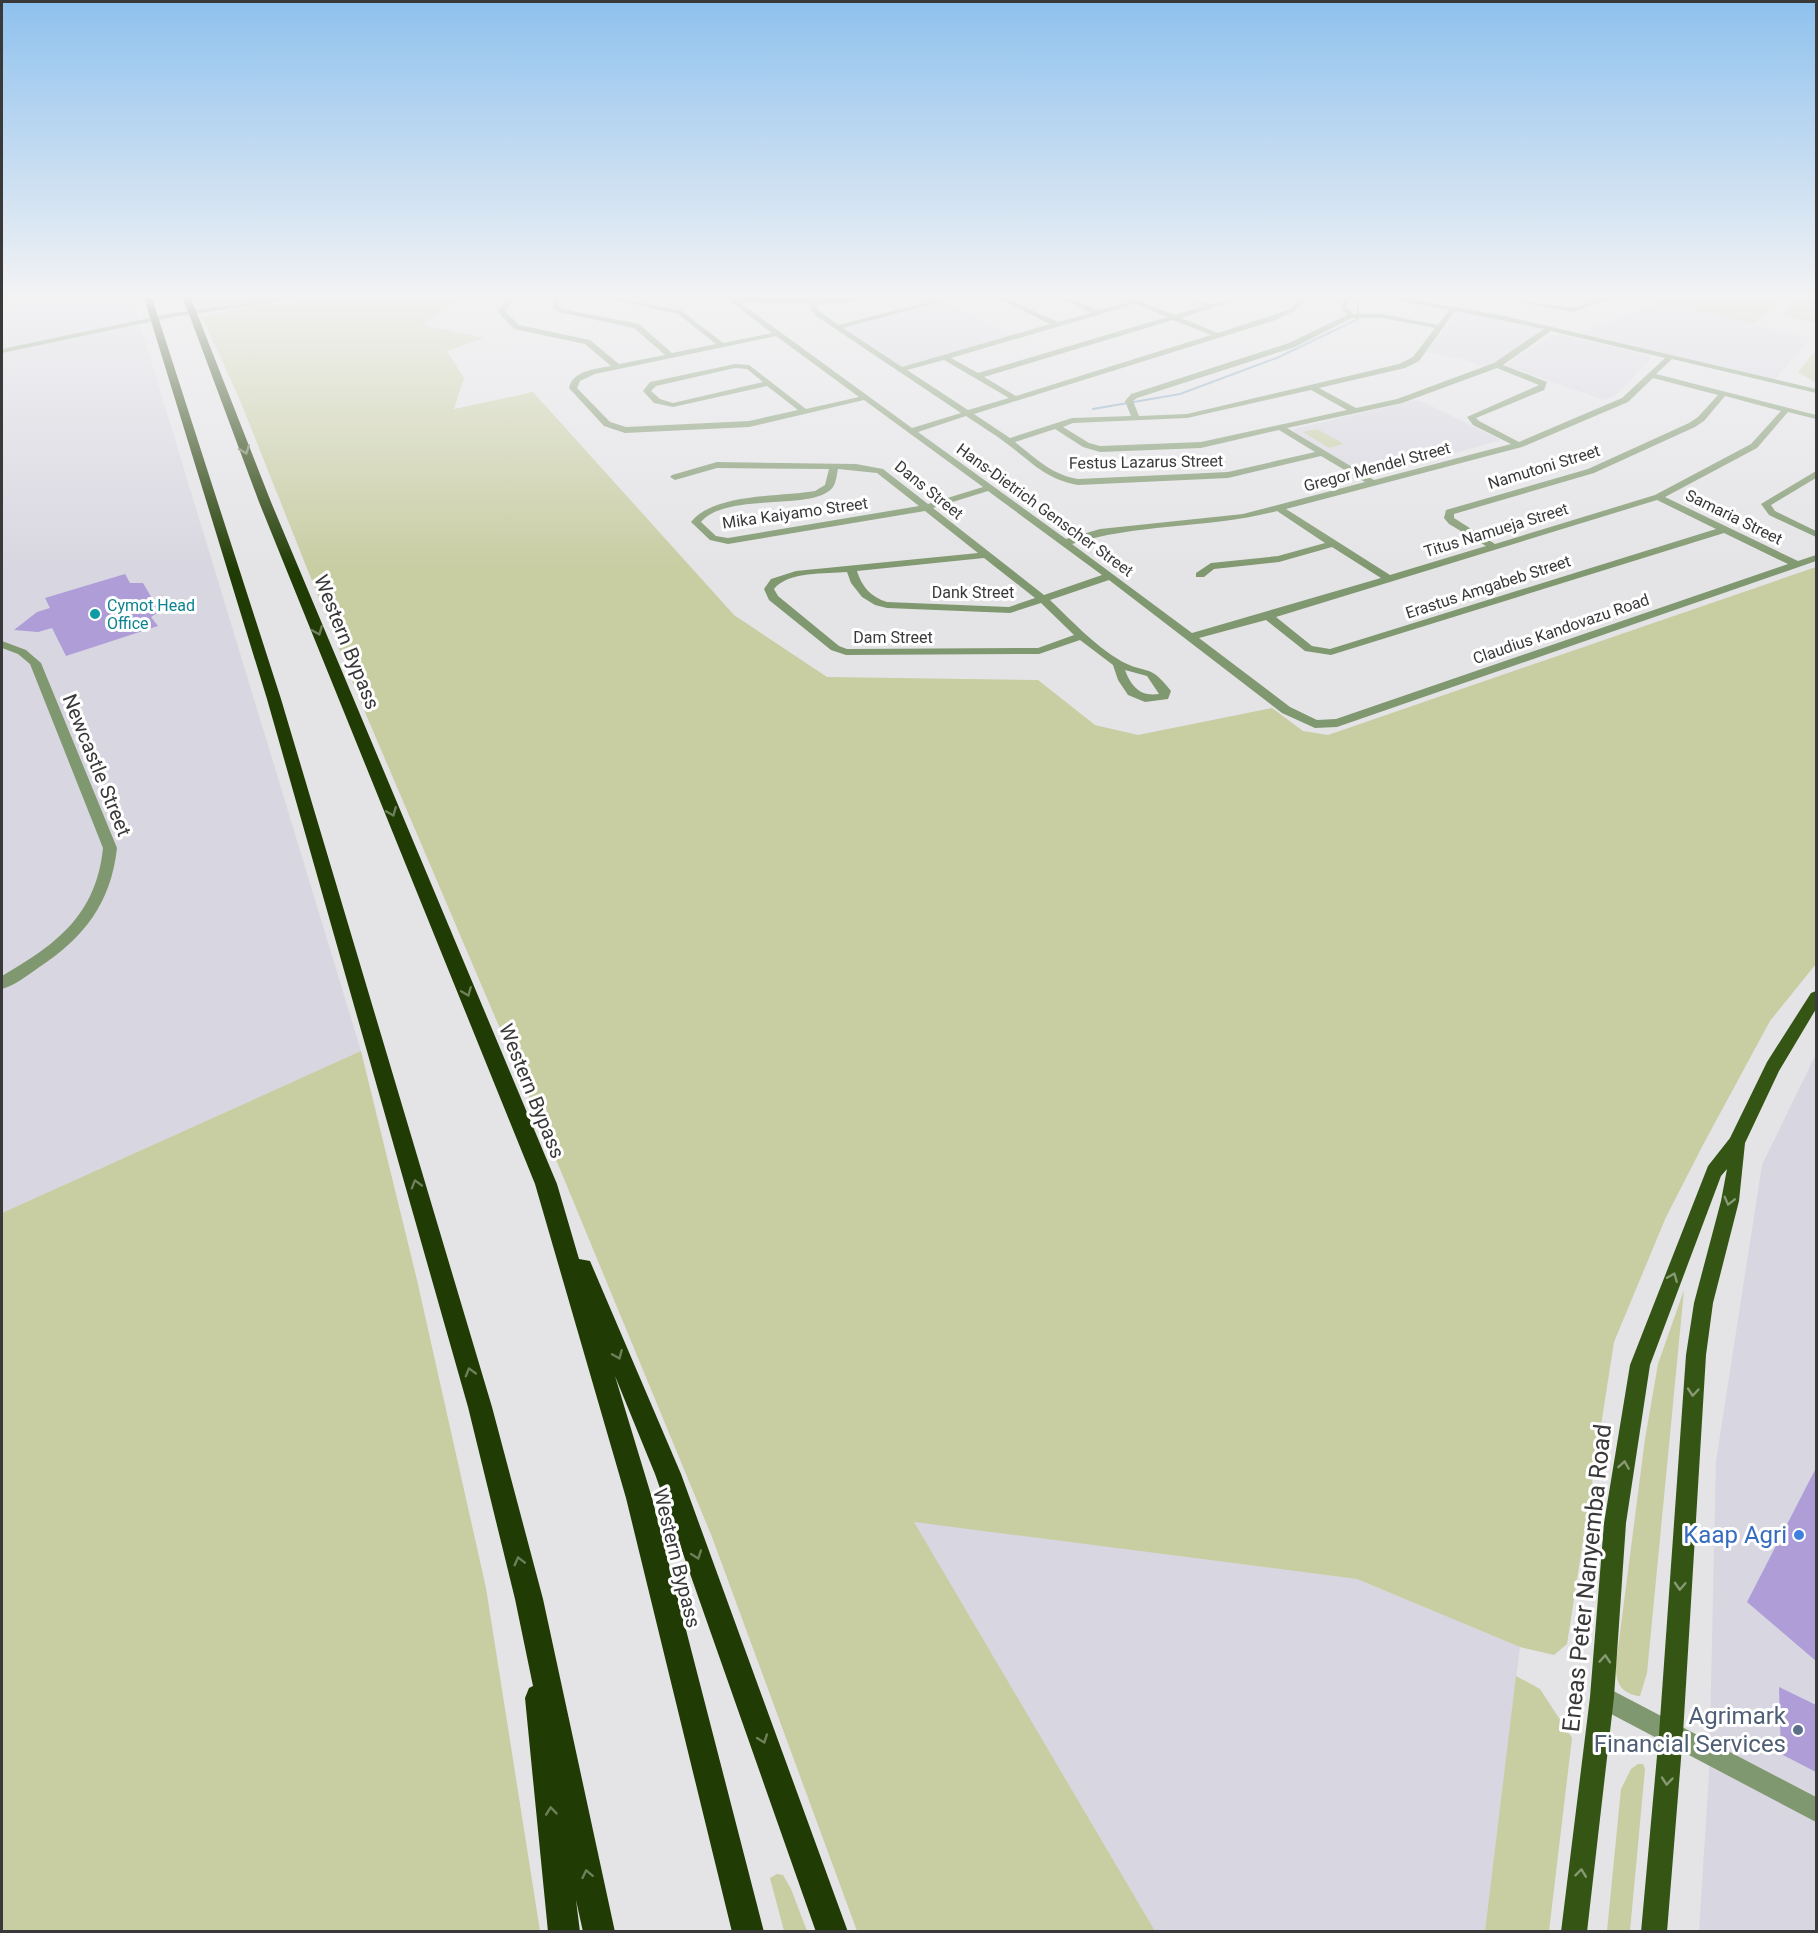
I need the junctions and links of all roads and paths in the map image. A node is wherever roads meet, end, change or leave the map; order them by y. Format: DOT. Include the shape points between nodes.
graph roads {
  1 [pos="175,388"];
  2 [pos="222,388"];
  3 [pos="575,388"];
  4 [pos="648,388"];
  5 [pos="746,388"];
  6 [pos="775,388"];
  7 [pos="850,388"];
  8 [pos="928,388"];
  9 [pos="998,388"];
  10 [pos="1050,388"];
  11 [pos="1158,388"];
  12 [pos="1314,388"];
  13 [pos="1435,388"];
  14 [pos="1541,388"];
  15 [pos="1639,388"];
  16 [pos="1704,388"];
  17 [pos="1724,393"];
  18 [pos="863,398"];
  19 [pos="1016,399"];
  20 [pos="1787,410"];
  21 [pos="1355,411"];
  22 [pos="805,412"];
  23 [pos="968,414"];
  24 [pos="1816,417"];
  25 [pos="1137,420"];
  26 [pos="1054,425"];
  27 [pos="1281,428"];
  28 [pos="911,431"];
  29 [pos="1009,441"];
  30 [pos="1519,445"];
  31 [pos="1322,453"];
  32 [pos="834,467"];
  33 [pos="1816,474"];
  34 [pos="675,477"];
  35 [pos="1373,483"];
  36 [pos="990,488"];
  37 [pos="1658,497"];
  38 [pos="925,508"];
  39 [pos="1280,509"];
  40 [pos="1725,529"];
  41 [pos="1816,534"];
  42 [pos="1065,543"];
  43 [pos="1331,543"];
  44 [pos="1494,547"];
  45 [pos="984,555"];
  46 [pos="1816,558"];
  47 [pos="1798,564"];
  48 [pos="851,567"];
  49 [pos="1200,574"];
  50 [pos="1110,576"];
  51 [pos="1387,578"];
  52 [pos="1044,600"];
  53 [pos="1268,616"];
  54 [pos="1081,636"];
  55 [pos="1191,636"];
  56 [pos="2,644"];
  57 [pos="1118,664"];
  58 [pos="1315,724"];
  59 [pos="2,983"];
  60 [pos="1816,997"];
  61 [pos="1736,1143"];
  62 [pos="546,1184"];
  63 [pos="528,1599"];
  64 [pos="1602,1697"];
  65 [pos="1671,1734"];
  66 [pos="1816,1810"];
  67 [pos="564,1932"];
  68 [pos="599,1932"];
  69 [pos="748,1932"];
  70 [pos="832,1932"];
  71 [pos="1574,1932"];
  72 [pos="1654,1932"];
  63 -- 1 [label="highway, one-way" via="480,1407 346,945 268,678"];
  2 -- 62 [label="highway, Western Bypass, one-way"];
  3 -- 22 [label="street" via="606,424 618,429 743,425"];
  4 -- 5 [label="street" via="657,401 673,405"];
  6 -- 22 [label="street"];
  7 -- 18 [label="street, Hans-Dietrich Genscher Street"];
  8 -- 23 [label="street, Festus Lazarus Street"];
  9 -- 19 [label="street"];
  10 -- 19 [label="street"];
  11 -- 25 [label="street" via="1129,401"];
  12 -- 21 [label="street"];
  12 -- 25 [label="street" via="1187,416"];
  13 -- 21 [label="street"];
  14 -- 30 [label="street" via="1471,417"];
  15 -- 30 [label="street, Gregor Mendel Street" via="1625,400"];
  16 -- 17 [label="street"];
  17 -- 20 [label="street"];
  17 -- 44 [label="street, Namutoni Street" via="1692,425 1590,471 1449,512 1452,522"];
  18 -- 22 [label="street"];
  18 -- 28 [label="street, Hans-Dietrich Genscher Street"];
  19 -- 23 [label="street"];
  20 -- 24 [label="street"];
  20 -- 37 [label="street, Titus Namueja Street" via="1754,446"];
  21 -- 27 [label="street"];
  23 -- 28 [label="street"];
  23 -- 29 [label="street, Festus Lazarus Street"];
  25 -- 26 [label="street"];
  26 -- 27 [label="street" via="1086,445 1106,449 1195,446"];
  26 -- 29 [label="street"];
  27 -- 31 [label="street"];
  28 -- 36 [label="street, Hans-Dietrich Genscher Street"];
  29 -- 31 [label="street, Festus Lazarus Street" via="1049,473 1078,482 1228,475"];
  30 -- 35 [label="street, Gregor Mendel Street"];
  31 -- 35 [label="street"];
  32 -- 34 [label="street, Dans Street" via="717,465"];
  32 -- 38 [label="street, Dans Street" via="880,471"];
  32 -- 38 [label="street, Mika Kaiyamo Street" via="829,486 818,493 711,508 700,514 696,522 714,538 728,541"];
  33 -- 41 [label="street" via="1766,504 1772,513"];
  35 -- 39 [label="street, Gregor Mendel Street"];
  36 -- 38 [label="street, Mika Kaiyamo Street"];
  36 -- 42 [label="street, Hans-Dietrich Genscher Street"];
  37 -- 40 [label="street, Samaria Street"];
  37 -- 44 [label="street, Titus Namueja Street"];
  38 -- 45 [label="street, Dans Street"];
  39 -- 42 [label="street, Gregor Mendel Street" via="1228,520 1100,532"];
  39 -- 43 [label="street"];
  40 -- 47 [label="street, Samaria Street"];
  40 -- 53 [label="street, Erastus Amgabeb Street" via="1330,652 1309,649"];
  42 -- 50 [label="street, Hans-Dietrich Genscher Street"];
  43 -- 49 [label="street" via="1279,559 1208,567"];
  43 -- 51 [label="street"];
  44 -- 51 [label="street, Titus Namueja Street"];
  45 -- 48 [label="street, Dam Street"];
  45 -- 52 [label="street, Dans Street"];
  46 -- 47 [label="street, Claudius Kandovazu Road"];
  47 -- 58 [label="street, Claudius Kandovazu Road" via="1357,717"];
  48 -- 52 [label="street, Dank Street" via="856,586 878,603 889,606 1010,610"];
  48 -- 54 [label="street, Dam Street" via="788,576 770,585 770,593 835,648 846,652 1039,651"];
  50 -- 52 [label="street, Dank Street"];
  50 -- 55 [label="street, Hans-Dietrich Genscher Street"];
  51 -- 53 [label="street, Titus Namueja Street"];
  52 -- 54 [label="street, Dans Street"];
  53 -- 55 [label="street, Titus Namueja Street"];
  54 -- 57 [label="street, Dans Street"];
  55 -- 58 [label="street, Hans-Dietrich Genscher Street" via="1286,710"];
  56 -- 59 [label="street, Newcastle Street" via="22,652 34,663 110,848 101,894 86,918 64,942"];
  60 -- 61 [label="main road, Eneas Peter Nanyemba Road" via="1773,1067"];
  64 -- 61 [label="main road, Eneas Peter Nanyemba Road, one-way" via="1615,1524 1640,1365 1714,1172"];
  61 -- 65 [label="main road, Eneas Peter Nanyemba Road, one-way" via="1732,1192 1704,1298 1696,1355"];
  62 -- 69 [label="highway, Western Bypass" via="639,1498"];
  62 -- 70 [label="highway, one-way" via="668,1474"];
  67 -- 63 [label="highway, one-way"];
  68 -- 63 [label="highway, one-way"];
  64 -- 65 [label="street"];
  71 -- 64 [label="main road, Eneas Peter Nanyemba Road, one-way"];
  65 -- 66 [label="street"];
  65 -- 72 [label="main road, Eneas Peter Nanyemba Road, one-way"];
}
